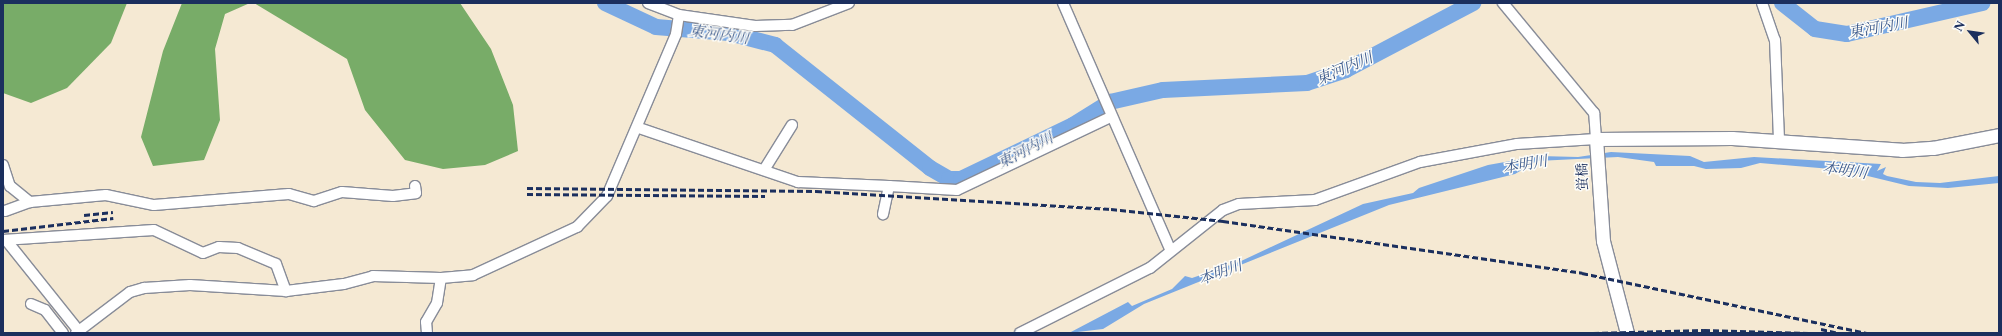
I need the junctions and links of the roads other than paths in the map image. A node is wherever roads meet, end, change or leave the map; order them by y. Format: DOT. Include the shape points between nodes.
graph roads {
  1 [pos="648,3"];
  2 [pos="849,3"];
  3 [pos="1063,3"];
  4 [pos="1503,3"];
  5 [pos="1762,3"];
  6 [pos="679,16"];
  7 [pos="1109,113"];
  8 [pos="792,125"];
  9 [pos="639,128"];
  10 [pos="1999,135"];
  11 [pos="1779,141"];
  12 [pos="1597,143"];
  13 [pos="3,165"];
  14 [pos="764,170"];
  15 [pos="415,186"];
  16 [pos="889,186"];
  17 [pos="30,202"];
  18 [pos="5,210"];
  19 [pos="883,214"];
  20 [pos="4,240"];
  21 [pos="1170,250"];
  22 [pos="440,278"];
  23 [pos="286,291"];
  24 [pos="31,304"];
  25 [pos="77,332"];
  26 [pos="63,333"];
  27 [pos="427,333"];
  28 [pos="1020,333"];
  29 [pos="1627,333"];
  1 -- 6 [label="street"];
  2 -- 6 [label="street" via="792,25 755,26"];
  3 -- 7 [label="street"];
  4 -- 12 [label="street" via="1594,113"];
  5 -- 11 [label="street" via="1775,40"];
  6 -- 9 [label="street" via="676,34"];
  7 -- 16 [label="street" via="957,190"];
  7 -- 21 [label="street"];
  8 -- 14 [label="street"];
  9 -- 14 [label="street"];
  9 -- 22 [label="street" via="607,196 577,227 474,275"];
  10 -- 11 [label="street" via="1933,148 1902,150"];
  11 -- 12 [label="street"];
  12 -- 21 [label="street" via="1517,144 1420,162 1315,200 1239,204 1223,210"];
  12 -- 29 [label="street, 蛍橋" via="1603,241"];
  13 -- 17 [label="street" via="10,186"];
  14 -- 16 [label="street" via="798,182"];
  15 -- 17 [label="street" via="416,193 393,196 342,192 314,201 289,194 154,205 106,195"];
  16 -- 19 [label="street"];
  17 -- 18 [label="street"];
  20 -- 23 [label="street" via="154,230 203,253 219,247 238,248 276,264"];
  20 -- 25 [label="street"];
  21 -- 28 [label="street" via="1150,268"];
  22 -- 23 [label="street" via="373,276 344,284"];
  22 -- 27 [label="street" via="437,304 426,322"];
  23 -- 25 [label="street" via="190,285 144,288 130,292"];
  24 -- 26 [label="street" via="45,310"];
}
